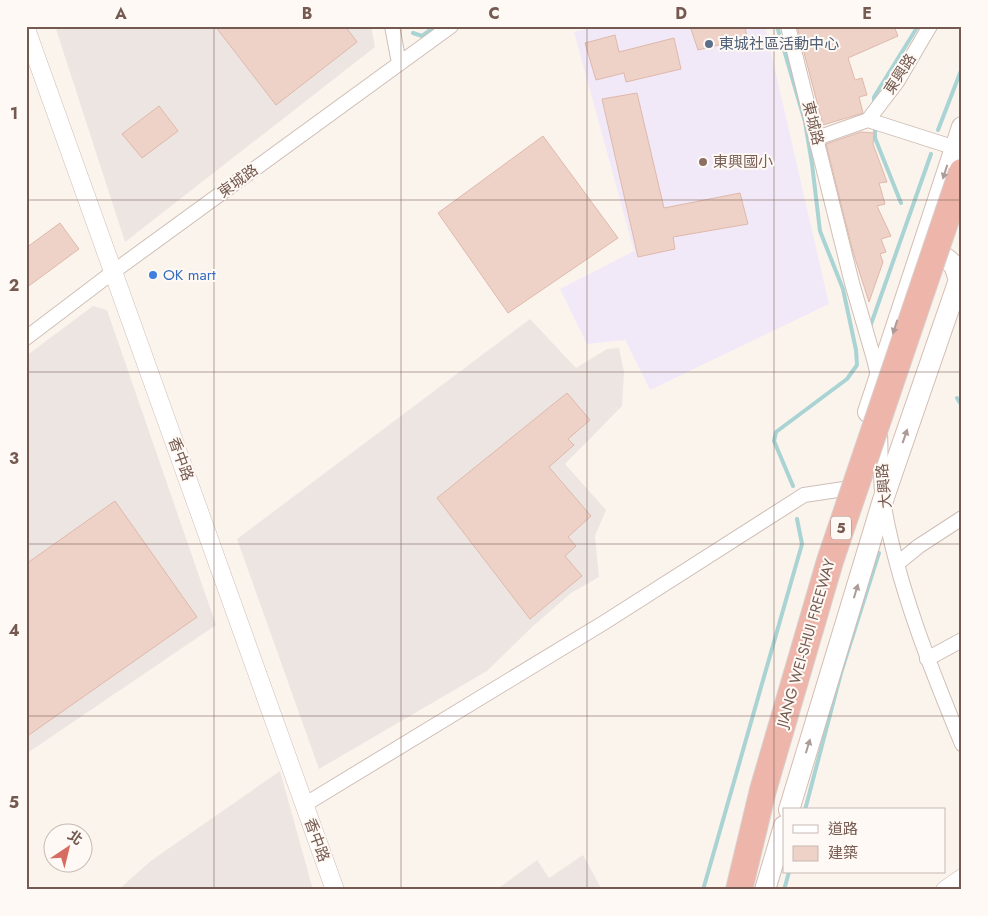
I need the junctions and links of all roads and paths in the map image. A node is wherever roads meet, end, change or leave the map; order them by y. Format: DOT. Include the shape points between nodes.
graph roads {
  1 [pos="392,26"];
  2 [pos="451,26"];
  3 [pos="788,26"];
  4 [pos="930,26"];
  5 [pos="26,29"];
  6 [pos="399,63"];
  7 [pos="868,120"];
  8 [pos="962,126"];
  9 [pos="817,138"];
  10 [pos="958,149"];
  11 [pos="962,172"];
  12 [pos="962,219"];
  13 [pos="836,220"];
  14 [pos="916,264"];
  15 [pos="114,272"];
  16 [pos="960,276"];
  17 [pos="26,338"];
  18 [pos="878,378"];
  19 [pos="844,489"];
  20 [pos="883,500"];
  21 [pos="962,518"];
  22 [pos="898,563"];
  23 [pos="806,610"];
  24 [pos="845,625"];
  25 [pos="962,640"];
  26 [pos="927,659"];
  27 [pos="962,744"];
  28 [pos="304,805"];
  29 [pos="790,808"];
  30 [pos="783,829"];
  31 [pos="962,878"];
  32 [pos="335,890"];
  33 [pos="728,890"];
  34 [pos="739,890"];
  35 [pos="754,890"];
  36 [pos="765,890"];
  37 [pos="944,890"];
  1 -- 6 [label="street"];
  2 -- 6 [label="street, 東城路"];
  3 -- 9 [label="street, 東城路"];
  4 -- 7 [label="street, 東興路" via="897,82"];
  5 -- 15 [label="street, 香中路"];
  6 -- 15 [label="street, 東城路"];
  7 -- 9 [label="street"];
  7 -- 10 [label="street"];
  8 -- 10 [label="main road"];
  9 -- 13 [label="street, 東城路"];
  10 -- 14 [label="main road, one-way"];
  11 -- 34 [label="highway, JIANG WEI-SHUI FREEWAY / 5, bridge" via="830,561 762,790"];
  12 -- 35 [label="highway, JIANG WEI-SHUI FREEWAY / 5" via="864,507"];
  13 -- 18 [label="street, 大興路"];
  14 -- 16 [label="main road" via="929,257 943,256 954,265"];
  14 -- 18 [label="main road, one-way"];
  15 -- 17 [label="street, 東城路"];
  15 -- 28 [label="street, 香中路"];
  20 -- 16 [label="main road, one-way"];
  18 -- 19 [label="main road"];
  18 -- 20 [label="street, 大興路"];
  19 -- 23 [label="main road"];
  19 -- 28 [label="street" via="804,495 605,622"];
  20 -- 22 [label="street, 大興路"];
  24 -- 20 [label="main road, one-way"];
  21 -- 22 [label="street"];
  22 -- 26 [label="street, 大興路"];
  23 -- 24 [label="main road" via="813,628 821,635 831,635"];
  23 -- 33 [label="main road"];
  29 -- 24 [label="main road, one-way"];
  25 -- 26 [label="street"];
  26 -- 27 [label="street, 大興路"];
  28 -- 32 [label="street, 香中路"];
  30 -- 36 [label="main road"];
  31 -- 37 [label="street"];
}
